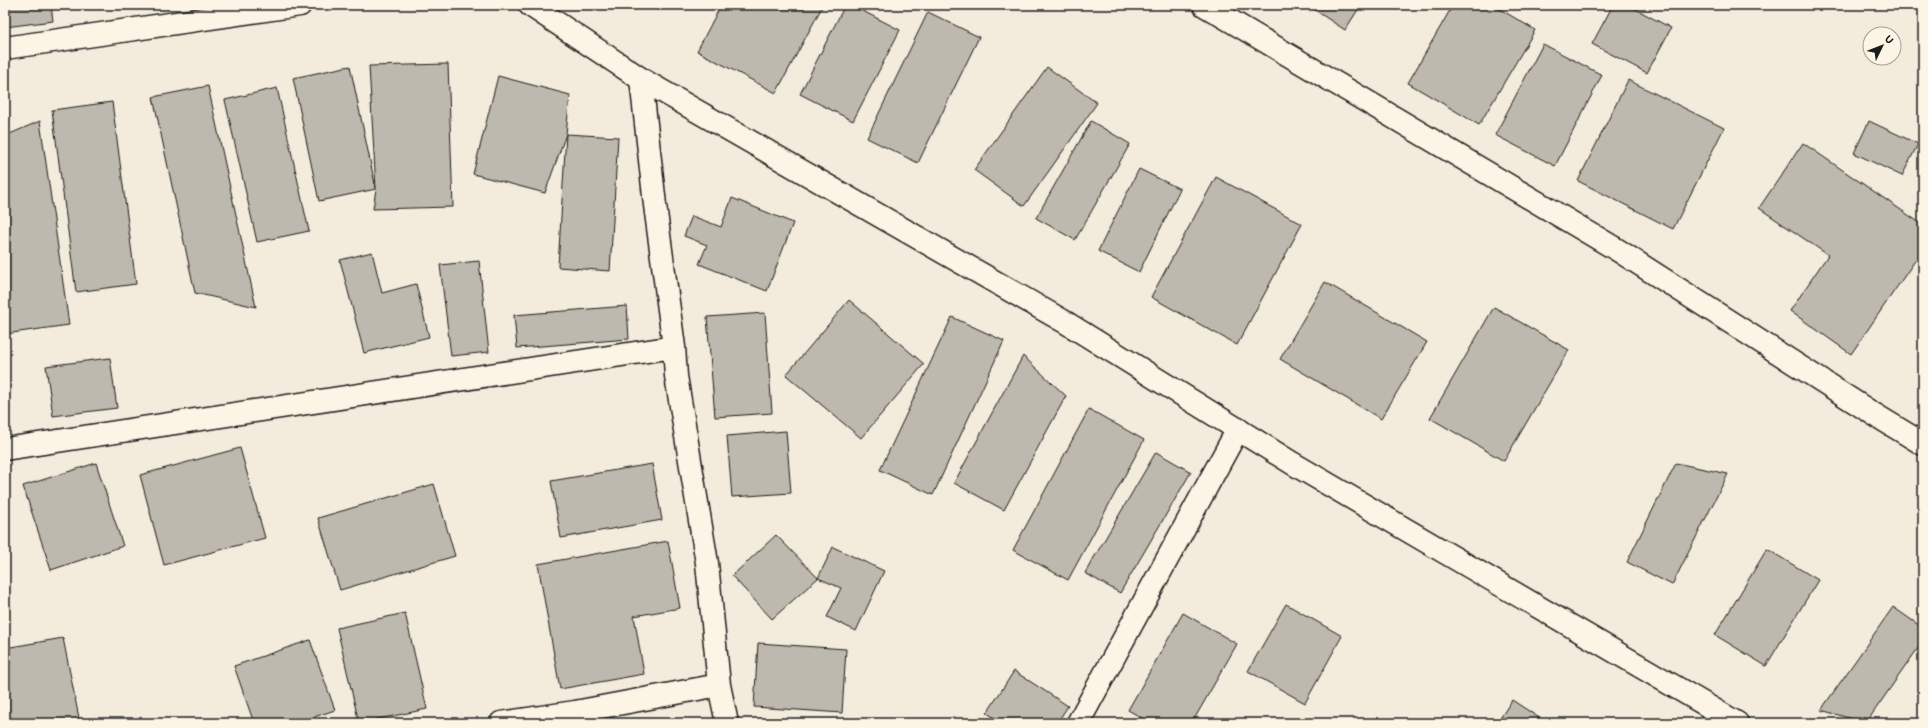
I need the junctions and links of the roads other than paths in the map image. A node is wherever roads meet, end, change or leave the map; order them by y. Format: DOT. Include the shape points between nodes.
graph roads {
  1 [pos="300,5"];
  2 [pos="531,5"];
  3 [pos="1204,5"];
  4 [pos="5,48"];
  5 [pos="641,79"];
  6 [pos="674,347"];
  7 [pos="1238,429"];
  8 [pos="1923,444"];
  9 [pos="5,449"];
  10 [pos="719,685"];
  11 [pos="502,723"];
  12 [pos="727,723"];
  13 [pos="1078,723"];
  14 [pos="1737,723"];
  1 -- 4 [label="street"];
  2 -- 5 [label="street"];
  3 -- 8 [label="street" via="1616,249"];
  5 -- 6 [label="street"];
  5 -- 7 [label="street" via="1065,322"];
  6 -- 9 [label="street"];
  6 -- 10 [label="street" via="676,376 708,563"];
  7 -- 13 [label="street"];
  7 -- 14 [label="street"];
  10 -- 11 [label="street"];
  10 -- 12 [label="street"];
}
